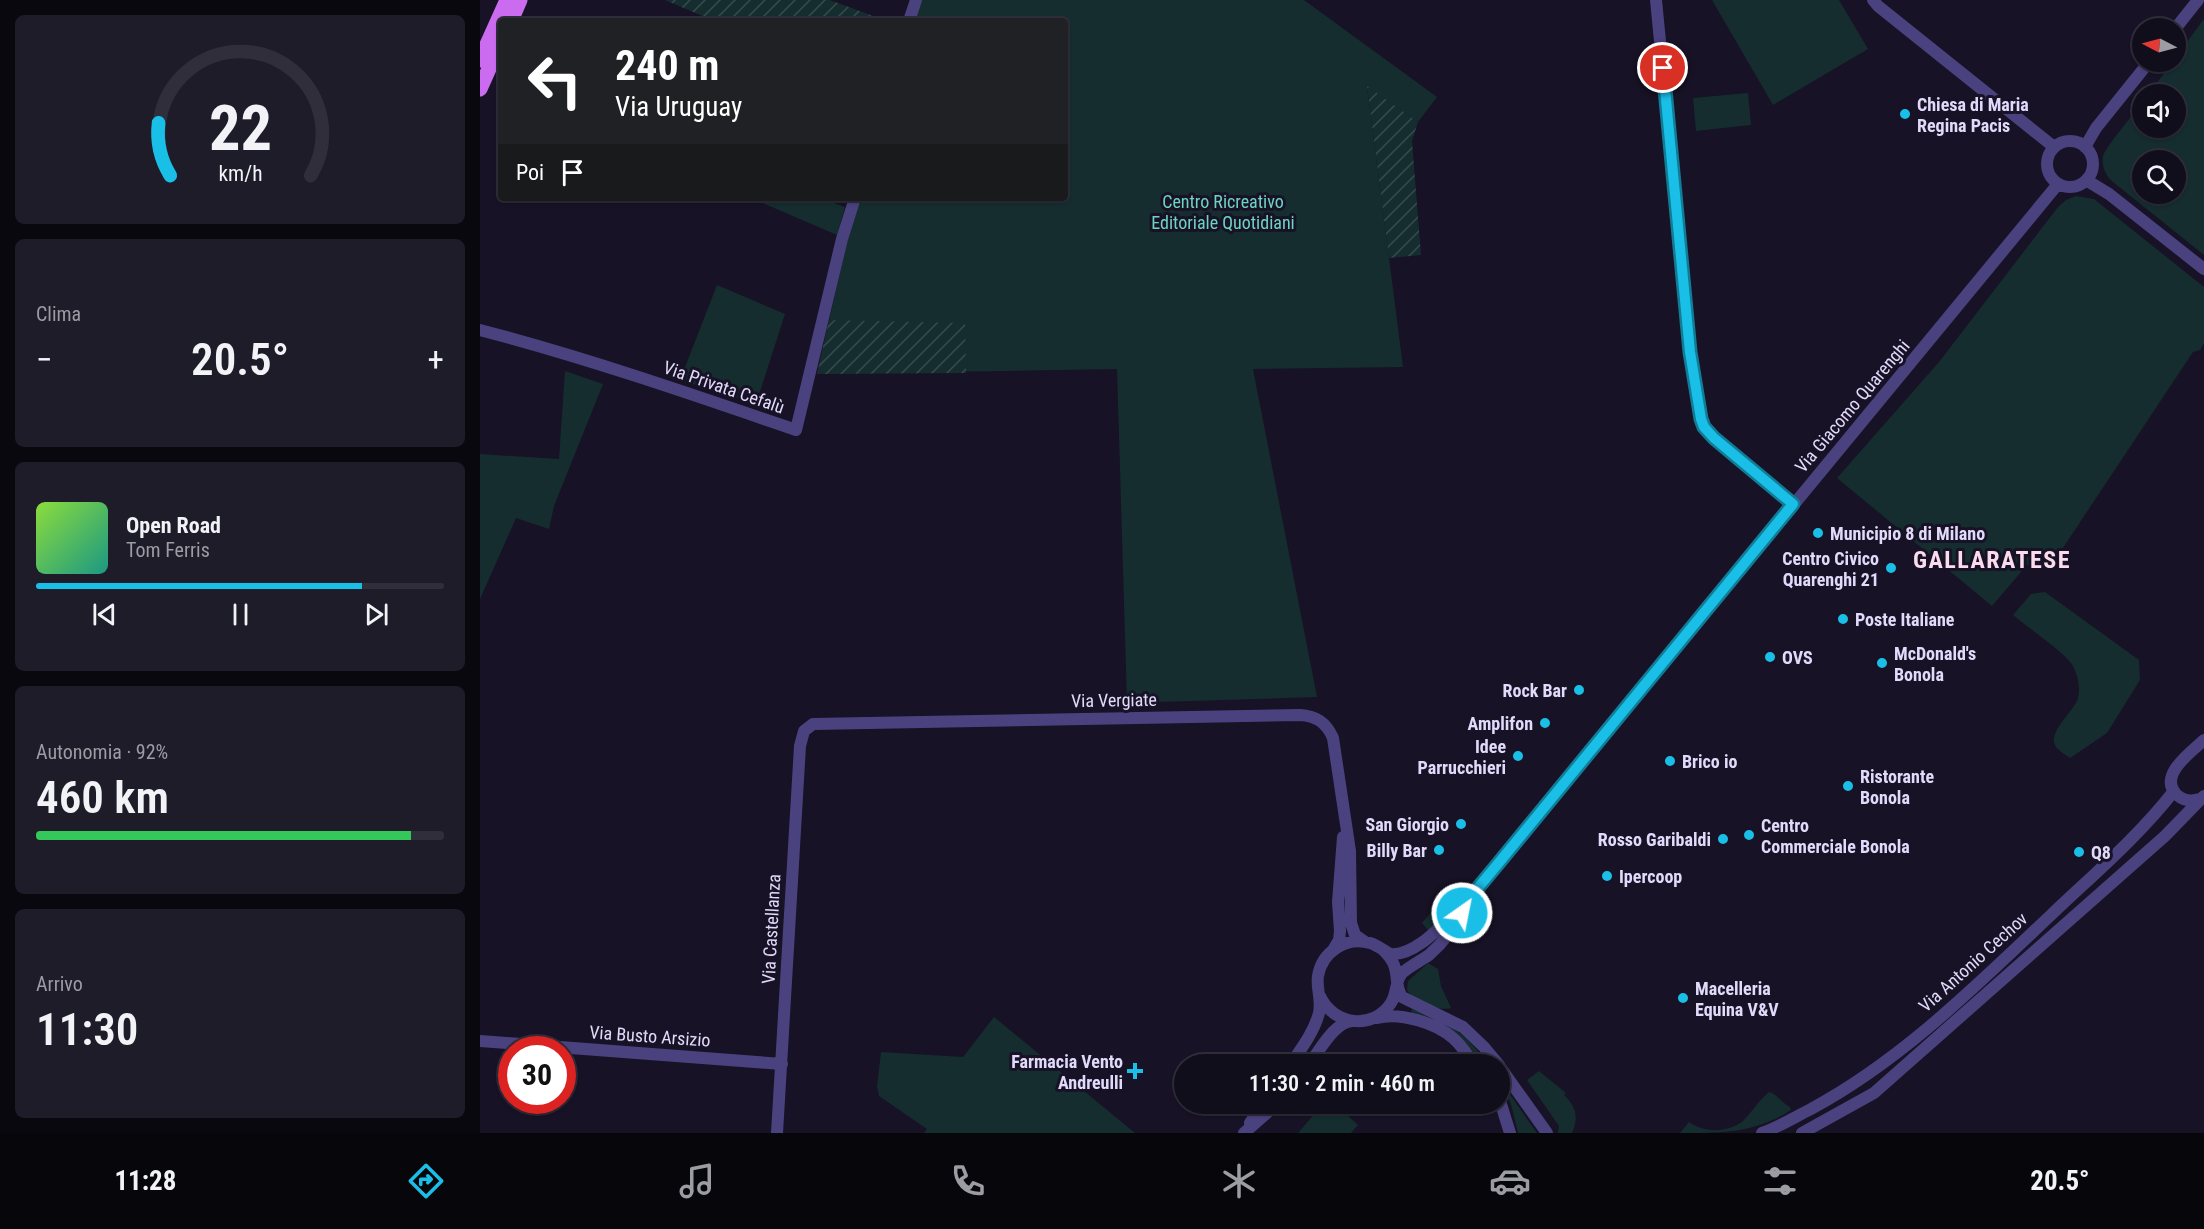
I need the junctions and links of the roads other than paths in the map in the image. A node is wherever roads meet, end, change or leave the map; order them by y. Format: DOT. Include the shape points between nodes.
graph roads {
  1 [pos="507,0"];
  2 [pos="520,0"];
  3 [pos="916,0"];
  4 [pos="1656,0"];
  5 [pos="1873,0"];
  6 [pos="2198,0"];
  7 [pos="499,18"];
  8 [pos="512,18"];
  9 [pos="910,18"];
  10 [pos="2184,18"];
  11 [pos="498,20"];
  12 [pos="498,49"];
  13 [pos="480,60"];
  14 [pos="2141,72"];
  15 [pos="480,89"];
  16 [pos="2054,147"];
  17 [pos="2085,147"];
  18 [pos="2086,180"];
  19 [pos="2058,184"];
  20 [pos="854,201"];
  21 [pos="2204,269"];
  22 [pos="480,330"];
  23 [pos="1793,504"];
  24 [pos="806,729"];
  25 [pos="2204,740"];
  26 [pos="2174,791"];
  27 [pos="2202,797"];
  28 [pos="1344,818"];
  29 [pos="1467,901"];
  30 [pos="1365,942"];
  31 [pos="1332,950"];
  32 [pos="1383,950"];
  33 [pos="1398,984"];
  34 [pos="1319,992"];
  35 [pos="1370,1020"];
  36 [pos="1352,1021"];
  37 [pos="480,1041"];
  38 [pos="1297,1054"];
  39 [pos="1317,1054"];
  40 [pos="1466,1054"];
  41 [pos="1490,1054"];
  42 [pos="782,1064"];
  43 [pos="1510,1081"];
  44 [pos="1256,1114"];
  45 [pos="1266,1114"];
  46 [pos="1504,1114"];
  47 [pos="1769,1132"];
  48 [pos="777,1133"];
  49 [pos="1244,1133"];
  50 [pos="1510,1133"];
  51 [pos="1547,1133"];
  52 [pos="1802,1133"];
  1 -- 7 [label="main road"];
  2 -- 8 [label="main road"];
  3 -- 9 [label="street"];
  4 -- 23 [label="street" via="1690,352 1701,419 1714,438"];
  5 -- 16 [label="street"];
  6 -- 10 [label="street"];
  11 -- 13 [label="main road"];
  12 -- 15 [label="main road"];
  14 -- 17 [label="street"];
  16 -- 17 [label="street" via="2066,141"];
  16 -- 19 [label="street" via="2047,167"];
  17 -- 18 [label="street" via="2092,160"];
  18 -- 19 [label="street" via="2073,187"];
  18 -- 21 [label="street"];
  19 -- 23 [label="street, Via Giacomo Quarenghi"];
  20 -- 22 [label="street, Via Privata Cefalù" via="796,430 633,375"];
  23 -- 29 [label="street, Via Giacomo Quarenghi"];
  24 -- 28 [label="street, Via Vergiate" via="823,722 1305,716 1325,724 1333,738"];
  24 -- 42 [label="street, Via Castellanza" via="800,746"];
  25 -- 26 [label="street, Via Antonio Cechov" via="2174,770"];
  26 -- 27 [label="street, Via Antonio Cechov" via="2188,801"];
  26 -- 47 [label="street, Via Antonio Cechov" via="2151,820 1925,1029 1862,1079"];
  27 -- 52 [label="street, Via Antonio Cechov" via="2166,836 1874,1093"];
  28 -- 30 [label="street, Via Vergiate" via="1350,851 1351,923 1355,935"];
  28 -- 31 [label="street, Via Vergiate" via="1338,902 1340,932"];
  29 -- 32 [label="street, Via Giacomo Quarenghi" via="1421,944 1398,954"];
  29 -- 33 [label="street, Via Giacomo Quarenghi" via="1452,931 1402,974"];
  30 -- 31 [label="street" via="1349,942"];
  30 -- 32 [label="street, Via Giacomo Quarenghi"];
  31 -- 34 [label="street" via="1320,967"];
  32 -- 33 [label="street" via="1395,968"];
  33 -- 35 [label="street, Via Giacomo Quarenghi" via="1390,1005"];
  33 -- 41 [label="street" via="1404,998 1463,1027"];
  34 -- 36 [label="street" via="1330,1011"];
  34 -- 38 [label="street" via="1317,1018"];
  35 -- 36 [label="street"];
  35 -- 40 [label="street" via="1394,1017 1436,1027 1454,1038"];
  36 -- 39 [label="street" via="1341,1025"];
  37 -- 42 [label="street, Via Busto Arsizio"];
  42 -- 48 [label="street, Via Castellanza"];
  43 -- 51 [label="street"];
  44 -- 49 [label="street"];
  45 -- 49 [label="street"];
  46 -- 50 [label="street"];
}
